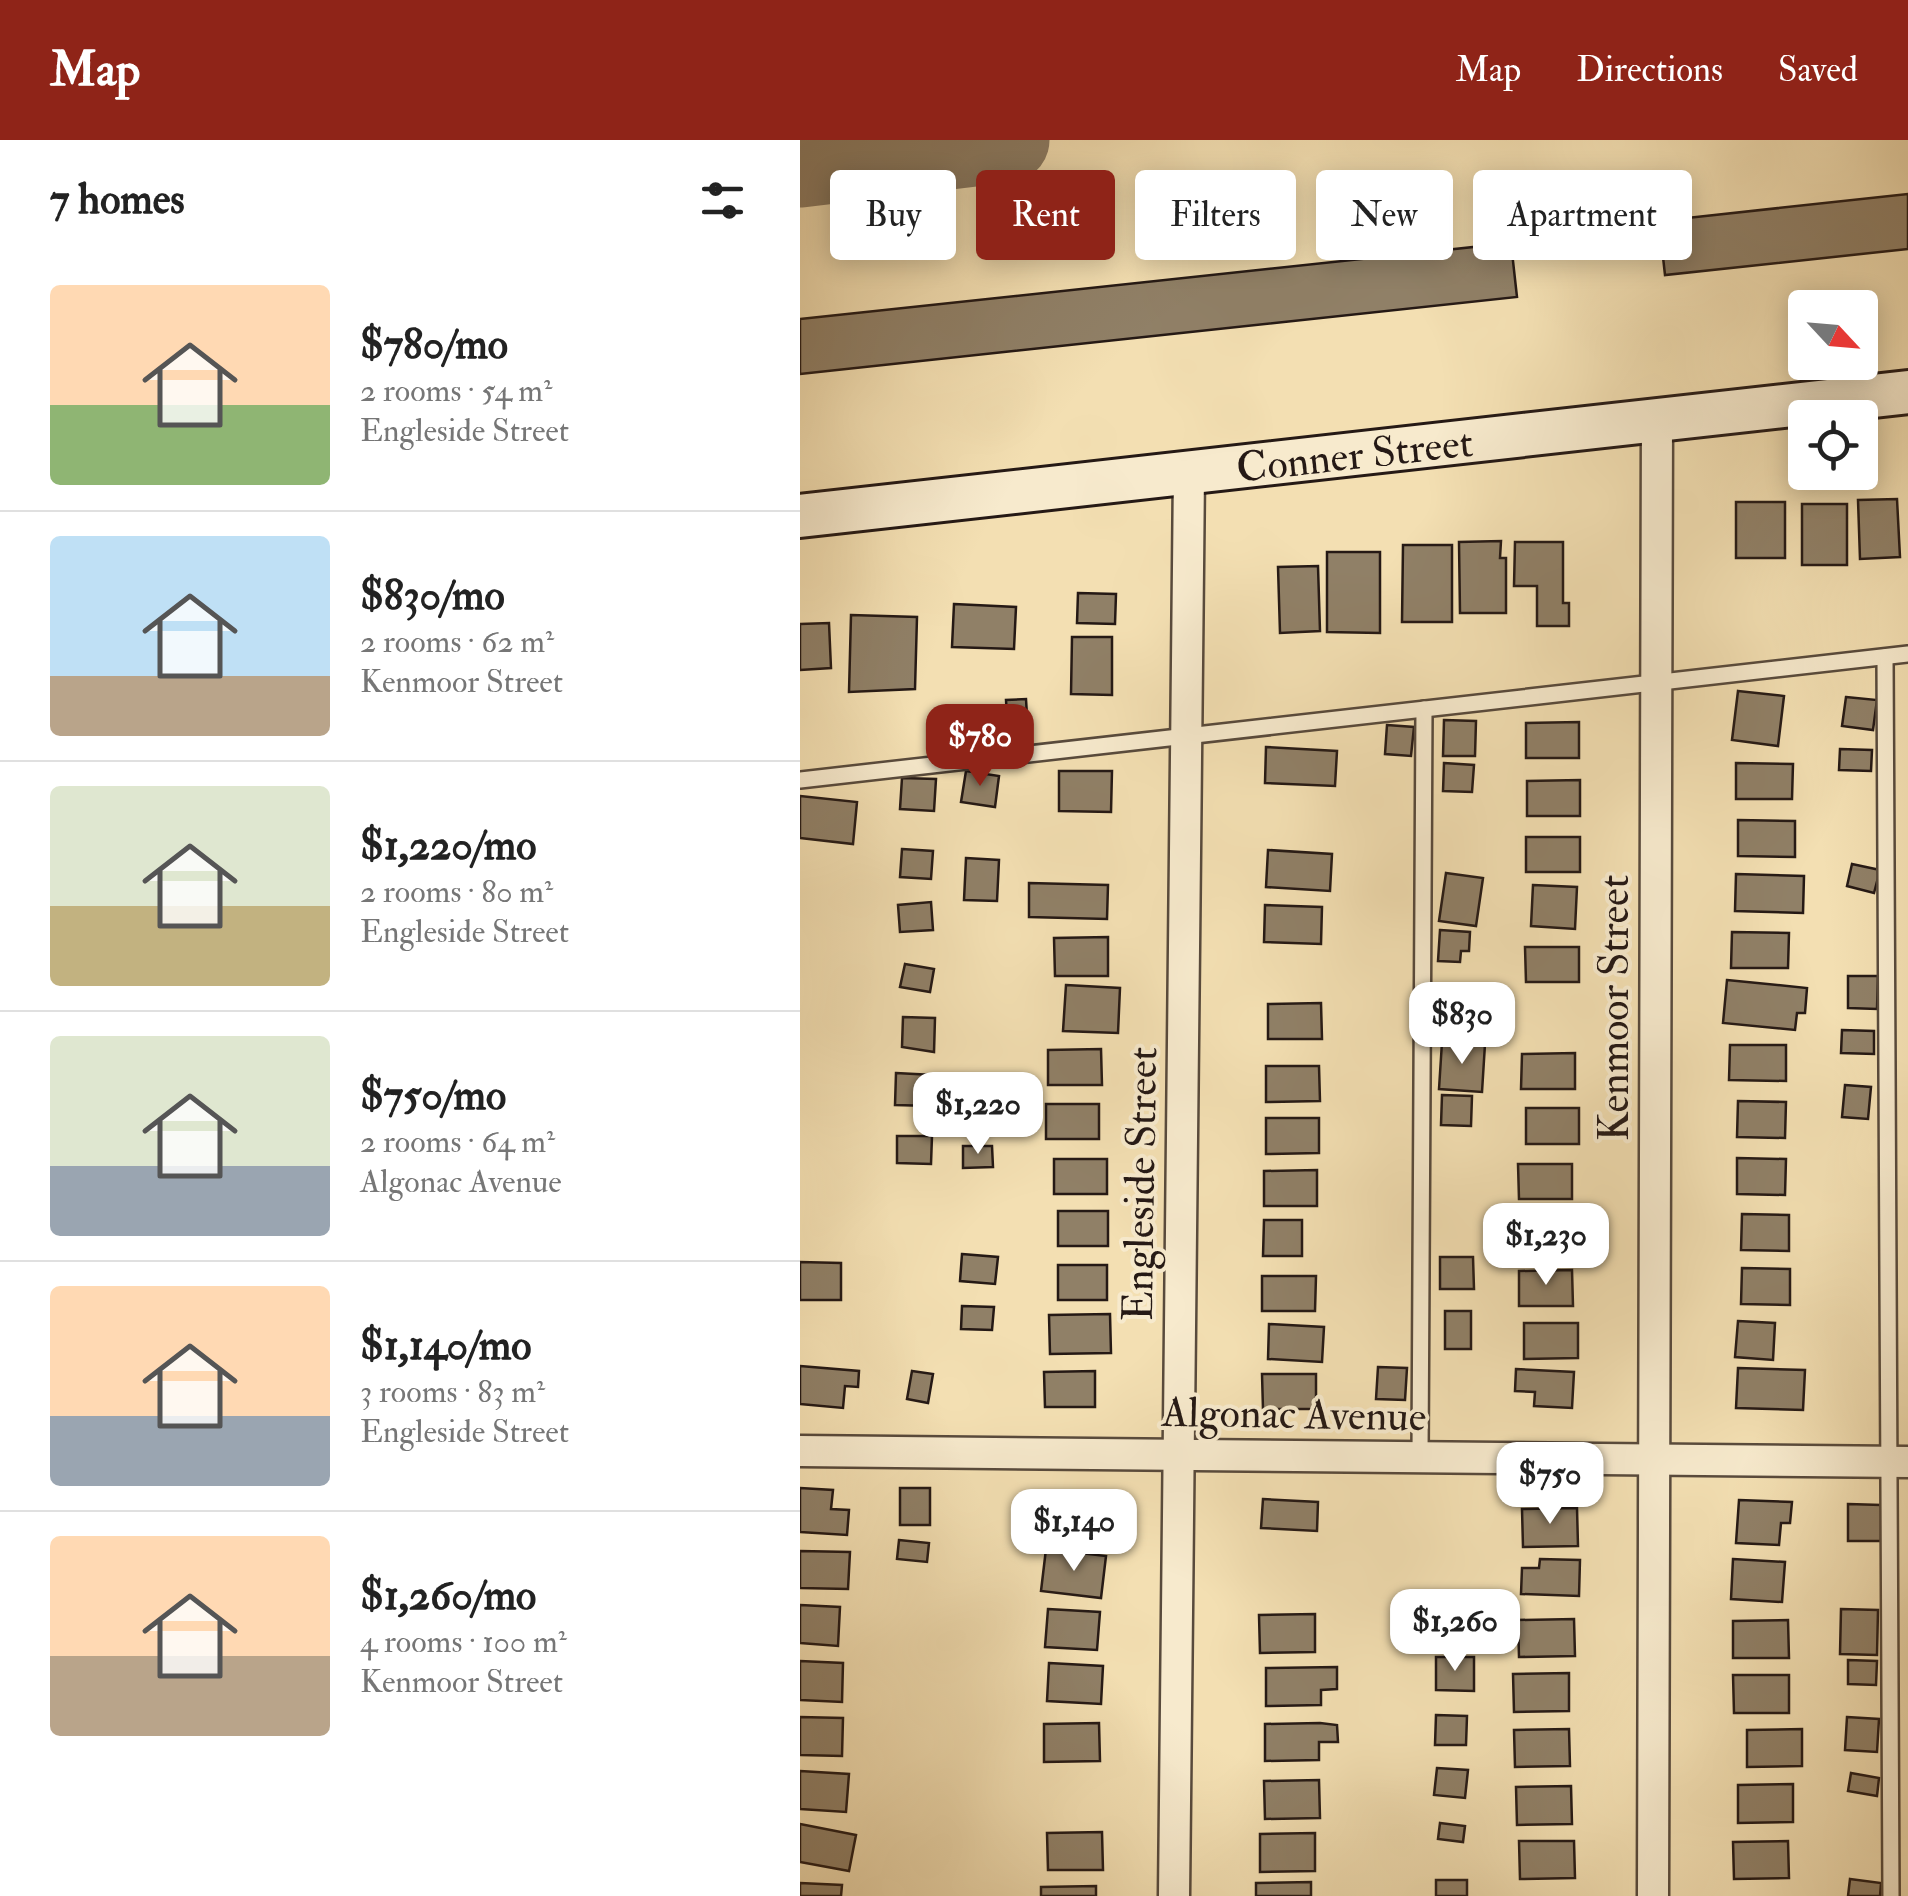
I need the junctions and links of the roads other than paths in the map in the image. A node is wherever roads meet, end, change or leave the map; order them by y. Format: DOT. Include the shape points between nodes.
graph roads {
  1 [pos="1908,392"];
  2 [pos="1658,420"];
  3 [pos="1189,473"];
  4 [pos="800,516"];
  5 [pos="1908,654"];
  6 [pos="1885,657"];
  7 [pos="1657,681"];
  8 [pos="1424,709"];
  9 [pos="1186,738"];
  10 [pos="800,780"];
  11 [pos="800,1451"];
  12 [pos="1178,1454"];
  13 [pos="1420,1456"];
  14 [pos="1655,1459"];
  15 [pos="1898,1462"];
  16 [pos="1174,1896"];
  17 [pos="1653,1896"];
  18 [pos="1891,1896"];
  1 -- 2 [label="main road, Conner Street"];
  2 -- 3 [label="main road, Conner Street"];
  2 -- 7 [label="street, Kenmoor Street"];
  3 -- 4 [label="main road, Conner Street"];
  3 -- 9 [label="street, Engleside Street"];
  5 -- 6 [label="lane"];
  6 -- 7 [label="lane"];
  6 -- 15 [label="lane"];
  7 -- 8 [label="lane"];
  7 -- 14 [label="street, Kenmoor Street"];
  8 -- 9 [label="lane"];
  8 -- 13 [label="lane"];
  9 -- 10 [label="lane"];
  9 -- 12 [label="street, Engleside Street"];
  11 -- 12 [label="street, Algonac Avenue"];
  12 -- 13 [label="street, Algonac Avenue"];
  12 -- 16 [label="street, Engleside Street"];
  13 -- 14 [label="street, Algonac Avenue"];
  14 -- 15 [label="street, Algonac Avenue"];
  14 -- 17 [label="street, Kenmoor Street"];
  15 -- 18 [label="lane"];
}
